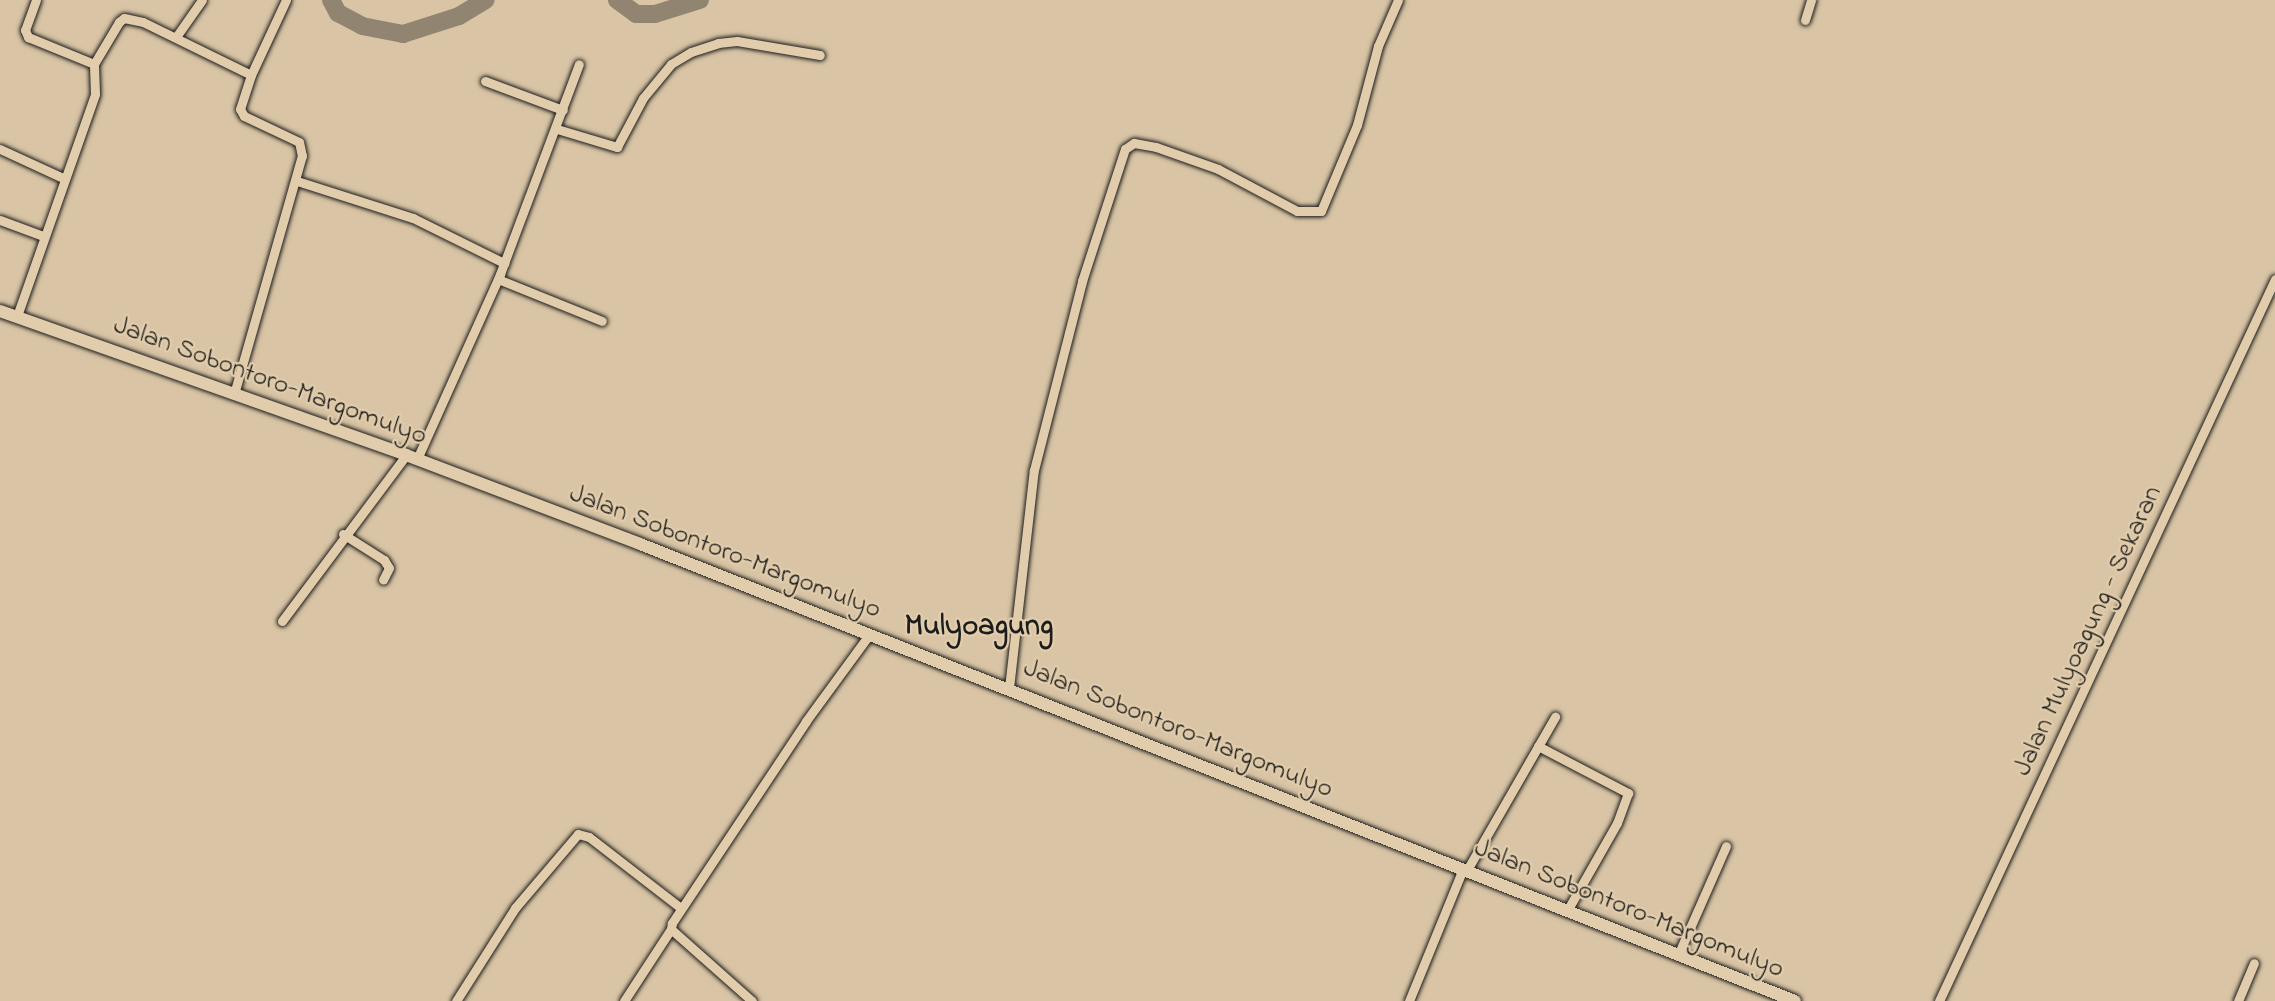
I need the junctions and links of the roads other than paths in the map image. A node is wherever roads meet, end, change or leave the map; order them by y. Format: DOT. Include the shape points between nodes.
graph roads {
  1 [pos="36,0"];
  2 [pos="202,0"];
  3 [pos="286,0"];
  4 [pos="1398,0"];
  5 [pos="1811,0"];
  6 [pos="1805,20"];
  7 [pos="176,37"];
  8 [pos="820,55"];
  9 [pos="94,64"];
  10 [pos="579,64"];
  11 [pos="251,75"];
  12 [pos="485,81"];
  13 [pos="563,110"];
  14 [pos="557,129"];
  15 [pos="0,149"];
  16 [pos="63,178"];
  17 [pos="297,181"];
  18 [pos="0,220"];
  19 [pos="43,236"];
  20 [pos="504,263"];
  21 [pos="498,279"];
  22 [pos="2275,279"];
  23 [pos="0,310"];
  24 [pos="17,316"];
  25 [pos="602,321"];
  26 [pos="234,394"];
  27 [pos="411,457"];
  28 [pos="343,534"];
  29 [pos="383,580"];
  30 [pos="282,621"];
  31 [pos="869,635"];
  32 [pos="1009,688"];
  33 [pos="1555,717"];
  34 [pos="1538,746"];
  35 [pos="1726,846"];
  36 [pos="1465,869"];
  37 [pos="681,909"];
  38 [pos="1567,911"];
  39 [pos="671,929"];
  40 [pos="1678,955"];
  41 [pos="2254,963"];
  42 [pos="456,1001"];
  43 [pos="624,1001"];
  44 [pos="752,1001"];
  45 [pos="1409,1001"];
  46 [pos="1795,1001"];
  47 [pos="1939,1001"];
  48 [pos="2238,1001"];
  1 -- 9 [label="street" via="25,30 28,37"];
  2 -- 7 [label="street"];
  3 -- 11 [label="street"];
  4 -- 32 [label="street" via="1378,46 1357,125 1321,211 1297,211 1228,173 1155,147 1134,143 1125,149 1082,281 1034,470"];
  5 -- 6 [label="street"];
  7 -- 9 [label="street" via="124,18"];
  7 -- 11 [label="street"];
  8 -- 14 [label="street" via="737,42 718,43 670,64 643,98 616,147"];
  9 -- 16 [label="street" via="95,94"];
  10 -- 13 [label="street"];
  11 -- 17 [label="street" via="241,113 299,142 302,156"];
  12 -- 13 [label="street"];
  13 -- 14 [label="street"];
  14 -- 20 [label="street"];
  15 -- 16 [label="street"];
  16 -- 19 [label="street"];
  17 -- 20 [label="street" via="413,218"];
  17 -- 26 [label="street"];
  18 -- 19 [label="street"];
  19 -- 24 [label="street"];
  20 -- 21 [label="street"];
  21 -- 25 [label="street"];
  21 -- 27 [label="street"];
  22 -- 47 [label="street, Jalan Mulyoagung - Sekaran"];
  23 -- 24 [label="street, Jalan Sobontoro-Margomulyo"];
  24 -- 26 [label="street, Jalan Sobontoro-Margomulyo"];
  26 -- 27 [label="street, Jalan Sobontoro-Margomulyo"];
  27 -- 28 [label="street"];
  27 -- 31 [label="street, Jalan Sobontoro-Margomulyo"];
  28 -- 29 [label="street" via="384,560 389,568"];
  28 -- 30 [label="street"];
  31 -- 32 [label="street, Jalan Sobontoro-Margomulyo"];
  31 -- 37 [label="street" via="806,721"];
  32 -- 36 [label="street, Jalan Sobontoro-Margomulyo"];
  33 -- 34 [label="street"];
  34 -- 36 [label="street"];
  34 -- 38 [label="street" via="1628,793 1617,823"];
  35 -- 40 [label="street"];
  36 -- 38 [label="street, Jalan Sobontoro-Margomulyo"];
  36 -- 45 [label="street"];
  37 -- 39 [label="street"];
  37 -- 42 [label="street" via="589,837 578,834 515,908"];
  38 -- 40 [label="street, Jalan Sobontoro-Margomulyo"];
  39 -- 43 [label="street"];
  39 -- 44 [label="street"];
  40 -- 46 [label="street, Jalan Sobontoro-Margomulyo"];
  41 -- 48 [label="street"];
}
